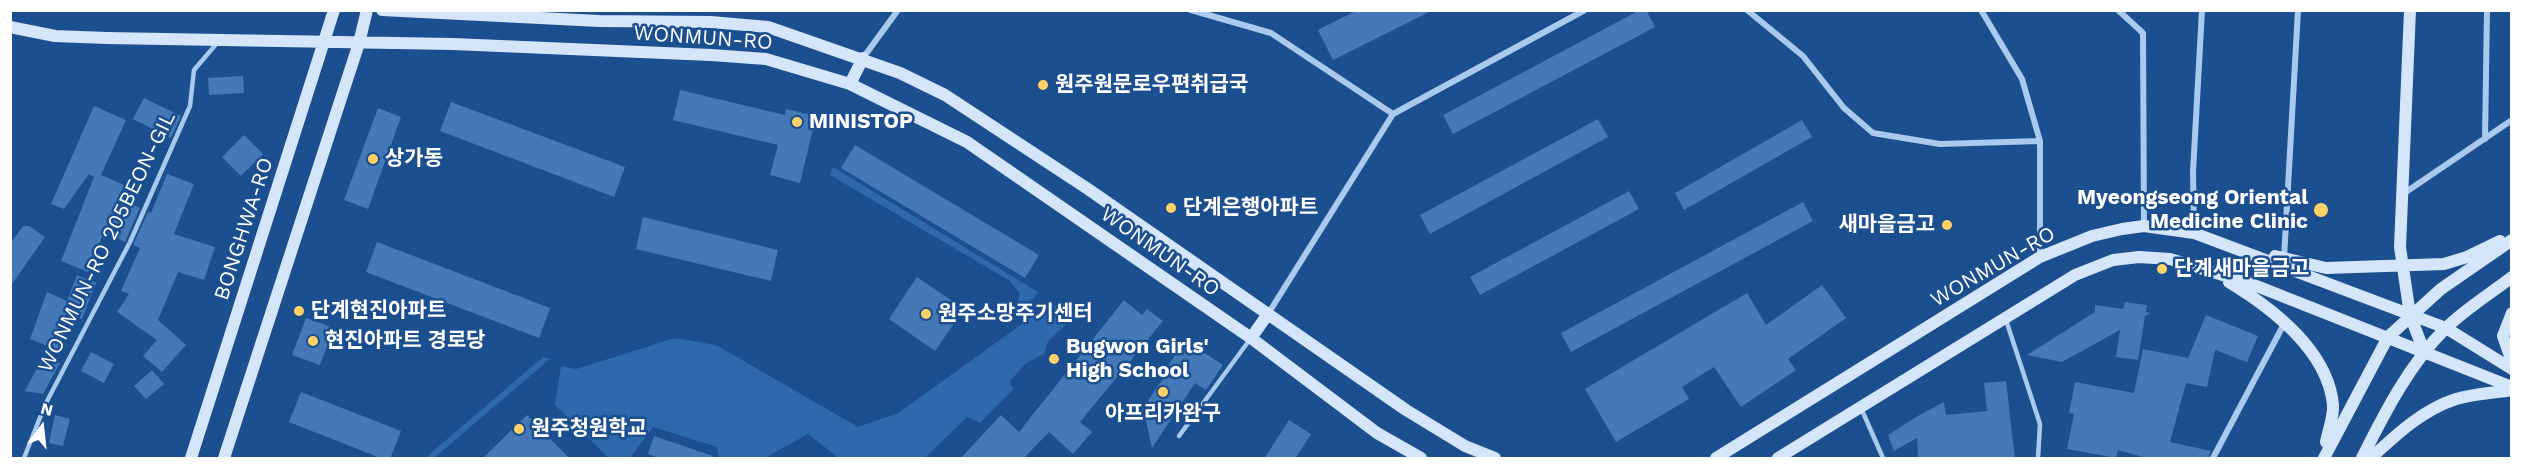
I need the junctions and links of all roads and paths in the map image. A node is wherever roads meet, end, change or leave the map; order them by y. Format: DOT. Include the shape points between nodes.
graph roads {
  1 [pos="334,10"];
  2 [pos="368,10"];
  3 [pos="382,10"];
  4 [pos="898,10"];
  5 [pos="1191,10"];
  6 [pos="1586,10"];
  7 [pos="1747,10"];
  8 [pos="1982,10"];
  9 [pos="2118,10"];
  10 [pos="2202,10"];
  11 [pos="2298,10"];
  12 [pos="2410,10"];
  13 [pos="2487,10"];
  14 [pos="588,15"];
  15 [pos="10,27"];
  16 [pos="218,42"];
  17 [pos="324,42"];
  18 [pos="359,44"];
  19 [pos="863,58"];
  20 [pos="850,84"];
  21 [pos="1393,114"];
  22 [pos="2511,120"];
  23 [pos="2485,139"];
  24 [pos="2040,141"];
  25 [pos="2402,194"];
  26 [pos="2144,226"];
  27 [pos="2194,233"];
  28 [pos="2511,234"];
  29 [pos="2511,240"];
  30 [pos="2234,246"];
  31 [pos="2040,257"];
  32 [pos="2284,258"];
  33 [pos="2402,267"];
  34 [pos="2212,272"];
  35 [pos="2511,277"];
  36 [pos="2511,313"];
  37 [pos="1268,314"];
  38 [pos="2410,315"];
  39 [pos="2005,316"];
  40 [pos="2285,322"];
  41 [pos="2446,328"];
  42 [pos="2388,337"];
  43 [pos="1251,339"];
  44 [pos="2425,354"];
  45 [pos="2511,362"];
  46 [pos="2511,369"];
  47 [pos="2511,388"];
  48 [pos="1861,408"];
  49 [pos="1179,436"];
  50 [pos="24,459"];
  51 [pos="191,459"];
  52 [pos="224,459"];
  53 [pos="1421,459"];
  54 [pos="1495,459"];
  55 [pos="1716,459"];
  56 [pos="1778,459"];
  57 [pos="1883,459"];
  58 [pos="2038,459"];
  59 [pos="2213,459"];
  60 [pos="2323,459"];
  61 [pos="2362,459"];
  62 [pos="2371,459"];
  1 -- 17 [label="main road, BONGHWA-RO"];
  2 -- 18 [label="main road"];
  3 -- 14 [label="main road, WONMUN-RO"];
  4 -- 19 [label="street"];
  5 -- 21 [label="street" via="1271,33"];
  6 -- 21 [label="street"];
  7 -- 24 [label="street" via="1803,56 1844,108 1873,133 1940,144"];
  8 -- 24 [label="street" via="2022,79"];
  9 -- 26 [label="street" via="2143,33"];
  10 -- 27 [label="street" via="2193,172"];
  11 -- 32 [label="street"];
  12 -- 25 [label="main road"];
  13 -- 23 [label="street"];
  14 -- 19 [label="main road, WONMUN-RO" via="768,27"];
  15 -- 16 [label="main road, WONMUN-RO" via="56,36"];
  16 -- 17 [label="main road, WONMUN-RO"];
  16 -- 50 [label="lane, WONMUN-RO 205BEON-GIL" via="194,70 190,106 130,242 45,405"];
  17 -- 18 [label="main road, WONMUN-RO"];
  17 -- 51 [label="main road, BONGHWA-RO"];
  18 -- 20 [label="main road, WONMUN-RO" via="453,44 766,59"];
  18 -- 52 [label="main road"];
  19 -- 20 [label="main road"];
  19 -- 37 [label="main road, WONMUN-RO" via="945,95"];
  20 -- 43 [label="main road, WONMUN-RO" via="967,142"];
  21 -- 37 [label="street"];
  22 -- 23 [label="street"];
  23 -- 25 [label="street"];
  24 -- 31 [label="street"];
  25 -- 33 [label="main road"];
  26 -- 27 [label="main road, WONMUN-RO"];
  26 -- 31 [label="main road, WONMUN-RO" via="2092,236"];
  27 -- 30 [label="main road, WONMUN-RO"];
  28 -- 33 [label="main road" via="2468,257 2444,264"];
  29 -- 38 [label="main road"];
  30 -- 32 [label="main road"];
  30 -- 38 [label="main road, WONMUN-RO"];
  31 -- 55 [label="main road, WONMUN-RO"];
  32 -- 33 [label="main road" via="2326,268"];
  33 -- 38 [label="main road"];
  34 -- 39 [label="main road" via="2170,259 2113,260 2075,274"];
  34 -- 40 [label="main road" via="2260,301"];
  34 -- 42 [label="main road"];
  35 -- 41 [label="main road"];
  36 -- 45 [label="main road" via="2503,336"];
  37 -- 43 [label="main road"];
  37 -- 54 [label="main road, WONMUN-RO" via="1406,410 1465,446"];
  38 -- 41 [label="main road, WONMUN-RO"];
  38 -- 42 [label="main road"];
  38 -- 44 [label="main road"];
  39 -- 48 [label="main road"];
  39 -- 58 [label="lane" via="2040,424"];
  40 -- 59 [label="street"];
  40 -- 60 [label="main road" via="2322,371 2334,406"];
  41 -- 44 [label="main road"];
  41 -- 46 [label="main road, WONMUN-RO"];
  42 -- 44 [label="main road"];
  42 -- 60 [label="main road"];
  43 -- 49 [label="lane"];
  43 -- 53 [label="main road, WONMUN-RO" via="1377,433"];
  44 -- 47 [label="main road"];
  44 -- 61 [label="main road" via="2380,423"];
  47 -- 62 [label="main road" via="2456,399 2426,413"];
  48 -- 56 [label="main road"];
  48 -- 57 [label="lane"];
}
